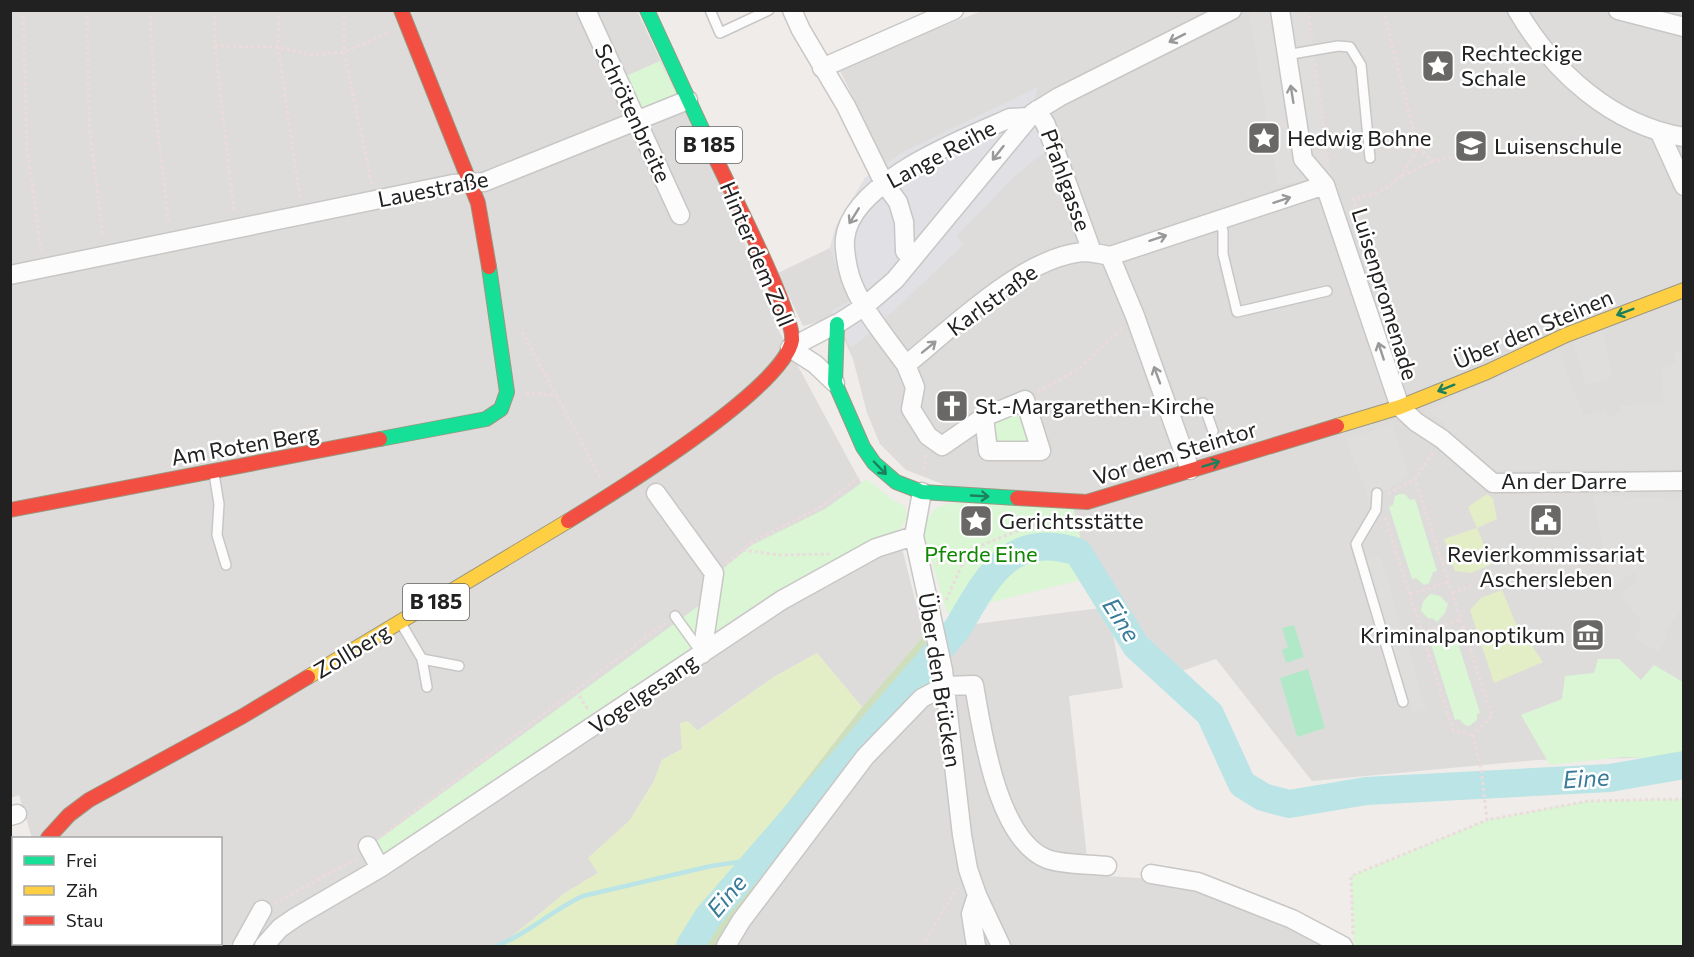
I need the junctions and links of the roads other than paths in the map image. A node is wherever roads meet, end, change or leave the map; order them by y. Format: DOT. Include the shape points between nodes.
graph roads {
  1 [pos="401,10"];
  2 [pos="586,10"];
  3 [pos="647,10"];
  4 [pos="710,10"];
  5 [pos="770,10"];
  6 [pos="792,10"];
  7 [pos="954,10"];
  8 [pos="1232,10"];
  9 [pos="1280,10"];
  10 [pos="1516,10"];
  11 [pos="1618,10"];
  12 [pos="1683,27"];
  13 [pos="1286,55"];
  14 [pos="822,68"];
  15 [pos="688,100"];
  16 [pos="1033,113"];
  17 [pos="638,120"];
  18 [pos="1660,133"];
  19 [pos="1683,137"];
  20 [pos="1370,158"];
  21 [pos="1328,178"];
  22 [pos="471,183"];
  23 [pos="884,183"];
  24 [pos="1683,186"];
  25 [pos="680,215"];
  26 [pos="1219,218"];
  27 [pos="1092,252"];
  28 [pos="1110,256"];
  29 [pos="912,261"];
  30 [pos="10,275"];
  31 [pos="1327,291"];
  32 [pos="1682,296"];
  33 [pos="865,306"];
  34 [pos="836,324"];
  35 [pos="790,348"];
  36 [pos="906,365"];
  37 [pos="836,383"];
  38 [pos="1400,407"];
  39 [pos="1172,414"];
  40 [pos="984,417"];
  41 [pos="1213,431"];
  42 [pos="1190,470"];
  43 [pos="214,471"];
  44 [pos="1683,481"];
  45 [pos="922,492"];
  46 [pos="656,493"];
  47 [pos="1377,493"];
  48 [pos="10,510"];
  49 [pos="914,536"];
  50 [pos="226,565"];
  51 [pos="675,616"];
  52 [pos="401,622"];
  53 [pos="702,654"];
  54 [pos="422,659"];
  55 [pos="459,666"];
  56 [pos="944,678"];
  57 [pos="427,687"];
  58 [pos="1403,702"];
  59 [pos="49,837"];
  60 [pos="368,846"];
  61 [pos="1107,866"];
  62 [pos="380,868"];
  63 [pos="1151,874"];
  64 [pos="977,895"];
  65 [pos="262,910"];
  66 [pos="1348,941"];
  67 [pos="242,946"];
  68 [pos="264,946"];
  69 [pos="726,946"];
  70 [pos="976,946"];
  71 [pos="1001,946"];
  1 -- 22 [label="street"];
  2 -- 17 [label="street, Schrötenbreite"];
  3 -- 15 [label="street, Hinter dem Zoll / B 185"];
  4 -- 5 [label="lane" via="720,33"];
  6 -- 14 [label="street"];
  7 -- 14 [label="street"];
  8 -- 16 [label="street, Lange Reihe, one-way"];
  9 -- 13 [label="street"];
  10 -- 18 [label="street" via="1532,34 1589,95"];
  11 -- 12 [label="street"];
  13 -- 20 [label="lane" via="1338,46 1350,47 1356,54 1361,65"];
  21 -- 13 [label="street, one-way" via="1303,159"];
  14 -- 23 [label="street" via="846,106"];
  15 -- 17 [label="street, Lauestraße"];
  15 -- 35 [label="street, Hinter dem Zoll / B 185" via="784,307 791,331"];
  16 -- 23 [label="street, Lange Reihe" via="990,127 915,163"];
  16 -- 27 [label="street, Pfahlgasse" via="1046,125"];
  16 -- 29 [label="street, Lange Reihe, one-way"];
  17 -- 22 [label="street, Lauestraße" via="484,182"];
  17 -- 25 [label="street, Schrötenbreite"];
  18 -- 19 [label="street"];
  18 -- 24 [label="street"];
  26 -- 21 [label="street, one-way"];
  38 -- 21 [label="street, Luisenpromenade, one-way"];
  22 -- 30 [label="street, Lauestraße"];
  22 -- 43 [label="street, Am Roten Berg" via="494,292 507,392 501,409 486,419"];
  23 -- 29 [label="street" via="898,202 904,222 905,251"];
  23 -- 33 [label="street, Lange Reihe, one-way" via="850,220 845,239 850,276"];
  28 -- 26 [label="street, one-way"];
  26 -- 31 [label="lane" via="1237,312"];
  27 -- 28 [label="street, Karlstraße"];
  36 -- 27 [label="street, Karlstraße, one-way" via="1014,279 1057,258"];
  39 -- 28 [label="street, one-way"];
  29 -- 33 [label="street, Lange Reihe"];
  32 -- 38 [label="street, Über den Steinen, one-way" via="1566,335"];
  33 -- 34 [label="street, Lange Reihe"];
  33 -- 36 [label="street"];
  34 -- 35 [label="street, Lange Reihe"];
  34 -- 37 [label="street, Hinter dem Zoll"];
  35 -- 37 [label="street, Hinter dem Zoll"];
  35 -- 52 [label="street, Zollberg / B 185" via="782,364 757,389 687,444 611,496"];
  36 -- 40 [label="street" via="915,387 911,409 928,436 942,446"];
  37 -- 45 [label="street, Hinter dem Zoll, one-way" via="853,428 874,463 896,482"];
  42 -- 38 [label="street, Vor dem Steintor, one-way"];
  38 -- 44 [label="street, An der Darre" via="1493,483"];
  39 -- 41 [label="lane" via="1203,403"];
  39 -- 42 [label="street"];
  40 -- 40 [label="street" via="1025,400 1041,451 988,451"];
  45 -- 42 [label="street, Vor dem Steintor, one-way" via="1087,502"];
  43 -- 48 [label="street, Am Roten Berg"];
  43 -- 50 [label="lane" via="219,504 217,535"];
  45 -- 49 [label="street, Über den Brücken"];
  46 -- 53 [label="street" via="714,573"];
  47 -- 58 [label="lane" via="1377,510 1356,544"];
  49 -- 53 [label="street, Vogelgesang" via="900,538 843,566 782,600"];
  49 -- 56 [label="street, Über den Brücken"];
  51 -- 53 [label="lane"];
  52 -- 54 [label="lane"];
  52 -- 59 [label="street, Zollberg / B 185" via="77,808"];
  53 -- 62 [label="street, Vogelgesang"];
  54 -- 55 [label="lane"];
  54 -- 57 [label="lane"];
  56 -- 61 [label="street" via="974,685 999,797 1013,826 1031,848 1047,859"];
  56 -- 64 [label="street, Über den Brücken" via="968,869"];
  56 -- 69 [label="street" via="865,757"];
  60 -- 62 [label="street"];
  62 -- 68 [label="street, Vogelgesang" via="296,917"];
  63 -- 66 [label="street" via="1198,882"];
  64 -- 70 [label="street" via="970,914"];
  64 -- 71 [label="street, Über den Brücken"];
  65 -- 67 [label="street"];
}
